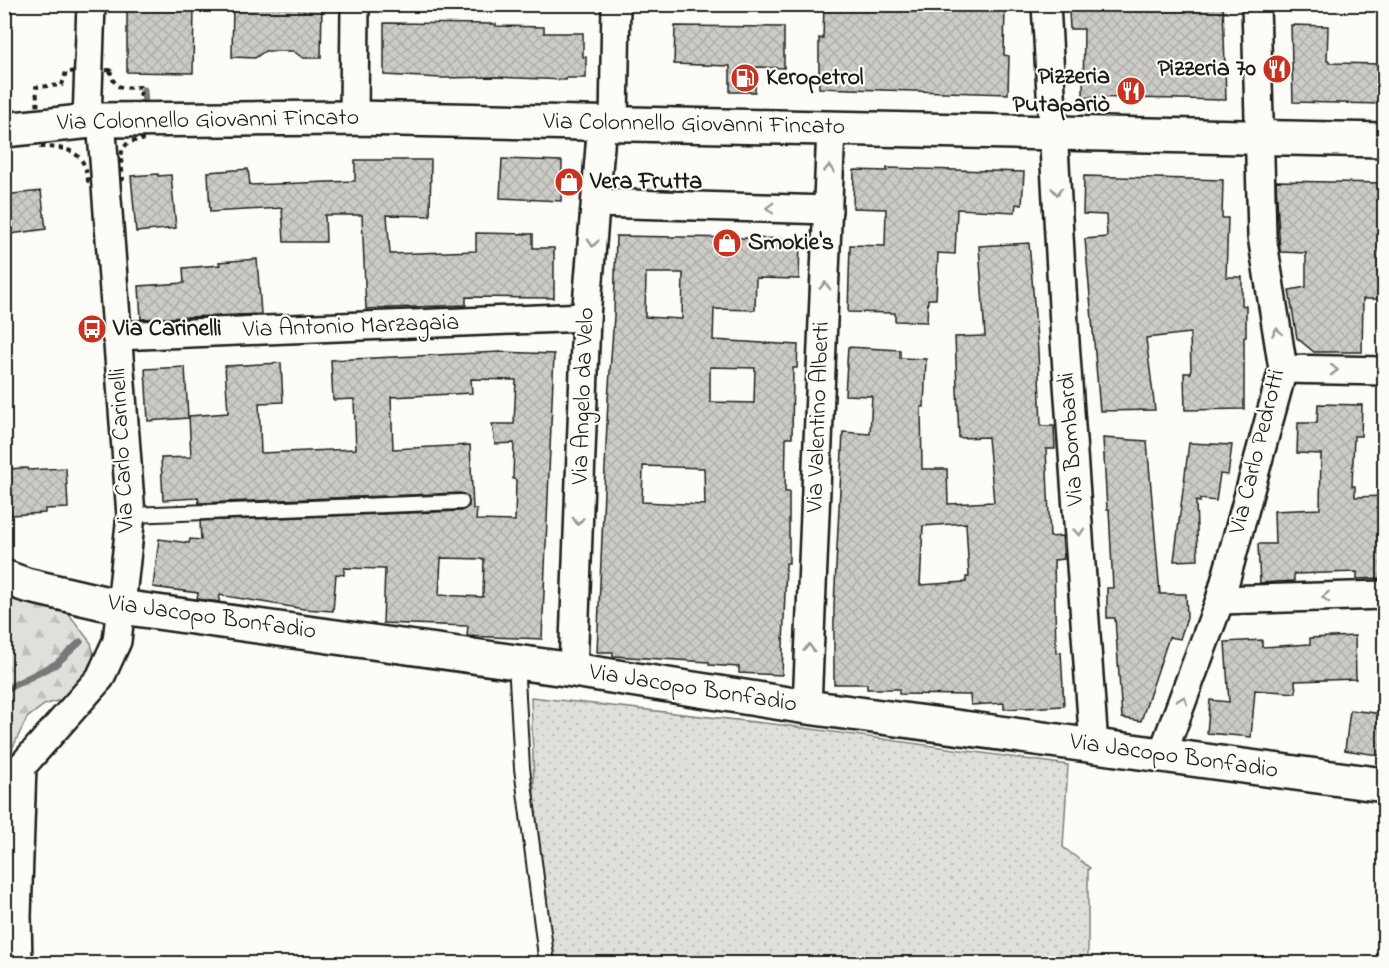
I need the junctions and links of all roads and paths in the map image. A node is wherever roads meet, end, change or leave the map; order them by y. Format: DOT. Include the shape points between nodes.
graph roads {
  1 [pos="91,4"];
  2 [pos="355,4"];
  3 [pos="616,4"];
  4 [pos="1047,4"];
  5 [pos="1256,4"];
  6 [pos="354,118"];
  7 [pos="94,120"];
  8 [pos="608,122"];
  9 [pos="831,128"];
  10 [pos="4,130"];
  11 [pos="1053,133"];
  12 [pos="1259,138"];
  13 [pos="1384,140"];
  14 [pos="596,203"];
  15 [pos="828,210"];
  16 [pos="586,318"];
  17 [pos="116,336"];
  18 [pos="1283,369"];
  19 [pos="1384,371"];
  20 [pos="461,502"];
  21 [pos="130,515"];
  22 [pos="4,578"];
  23 [pos="1384,595"];
  24 [pos="1220,600"];
  25 [pos="121,607"];
  26 [pos="516,662"];
  27 [pos="573,670"];
  28 [pos="807,707"];
  29 [pos="1094,746"];
  30 [pos="1162,755"];
  31 [pos="1384,785"];
  32 [pos="18,963"];
  33 [pos="547,963"];
  1 -- 7 [label="street, Via Carlo Carinelli"];
  2 -- 6 [label="street"];
  3 -- 8 [label="street, Via Angelo da Velo"];
  4 -- 11 [label="street, Via Bombardi"];
  5 -- 12 [label="street, Via Carlo Pedrotti"];
  6 -- 7 [label="street, Via Colonnello Giovanni Fincato"];
  6 -- 8 [label="street, Via Colonnello Giovanni Fincato"];
  7 -- 10 [label="street, Via Colonnello Giovanni Fincato"];
  7 -- 17 [label="street, Via Carlo Carinelli"];
  8 -- 9 [label="street, Via Colonnello Giovanni Fincato"];
  8 -- 14 [label="street, Via Angelo da Velo"];
  9 -- 11 [label="street, Via Colonnello Giovanni Fincato"];
  15 -- 9 [label="street, Via Valentino Alberti, one-way"];
  11 -- 12 [label="street, Via Colonnello Giovanni Fincato"];
  11 -- 29 [label="street, Via Bombardi, one-way"];
  12 -- 13 [label="street, Via Colonnello Giovanni Fincato"];
  18 -- 12 [label="street, Via Carlo Pedrotti, one-way" via="1262,236"];
  15 -- 14 [label="street, one-way"];
  14 -- 16 [label="street, Via Angelo da Velo, one-way"];
  28 -- 15 [label="street, Via Valentino Alberti, one-way"];
  16 -- 17 [label="street, Via Antonio Marzagaia"];
  16 -- 27 [label="street, Via Angelo da Velo, one-way"];
  17 -- 21 [label="street, Via Carlo Carinelli"];
  18 -- 19 [label="street, one-way"];
  18 -- 24 [label="street, Via Carlo Pedrotti"];
  20 -- 21 [label="lane"];
  21 -- 25 [label="street, Via Carlo Carinelli"];
  22 -- 25 [label="street, Via Jacopo Bonfadio"];
  23 -- 24 [label="street, one-way"];
  30 -- 24 [label="street, Via Carlo Pedrotti, one-way"];
  25 -- 26 [label="street, Via Jacopo Bonfadio"];
  25 -- 32 [label="street, Via Carlo Carinelli" via="117,641 100,678 22,766"];
  26 -- 27 [label="street, Via Jacopo Bonfadio"];
  26 -- 33 [label="lane" via="522,768"];
  27 -- 28 [label="street, Via Jacopo Bonfadio"];
  28 -- 29 [label="street, Via Jacopo Bonfadio"];
  29 -- 30 [label="street, Via Jacopo Bonfadio"];
  30 -- 31 [label="street, Via Jacopo Bonfadio"];
}
